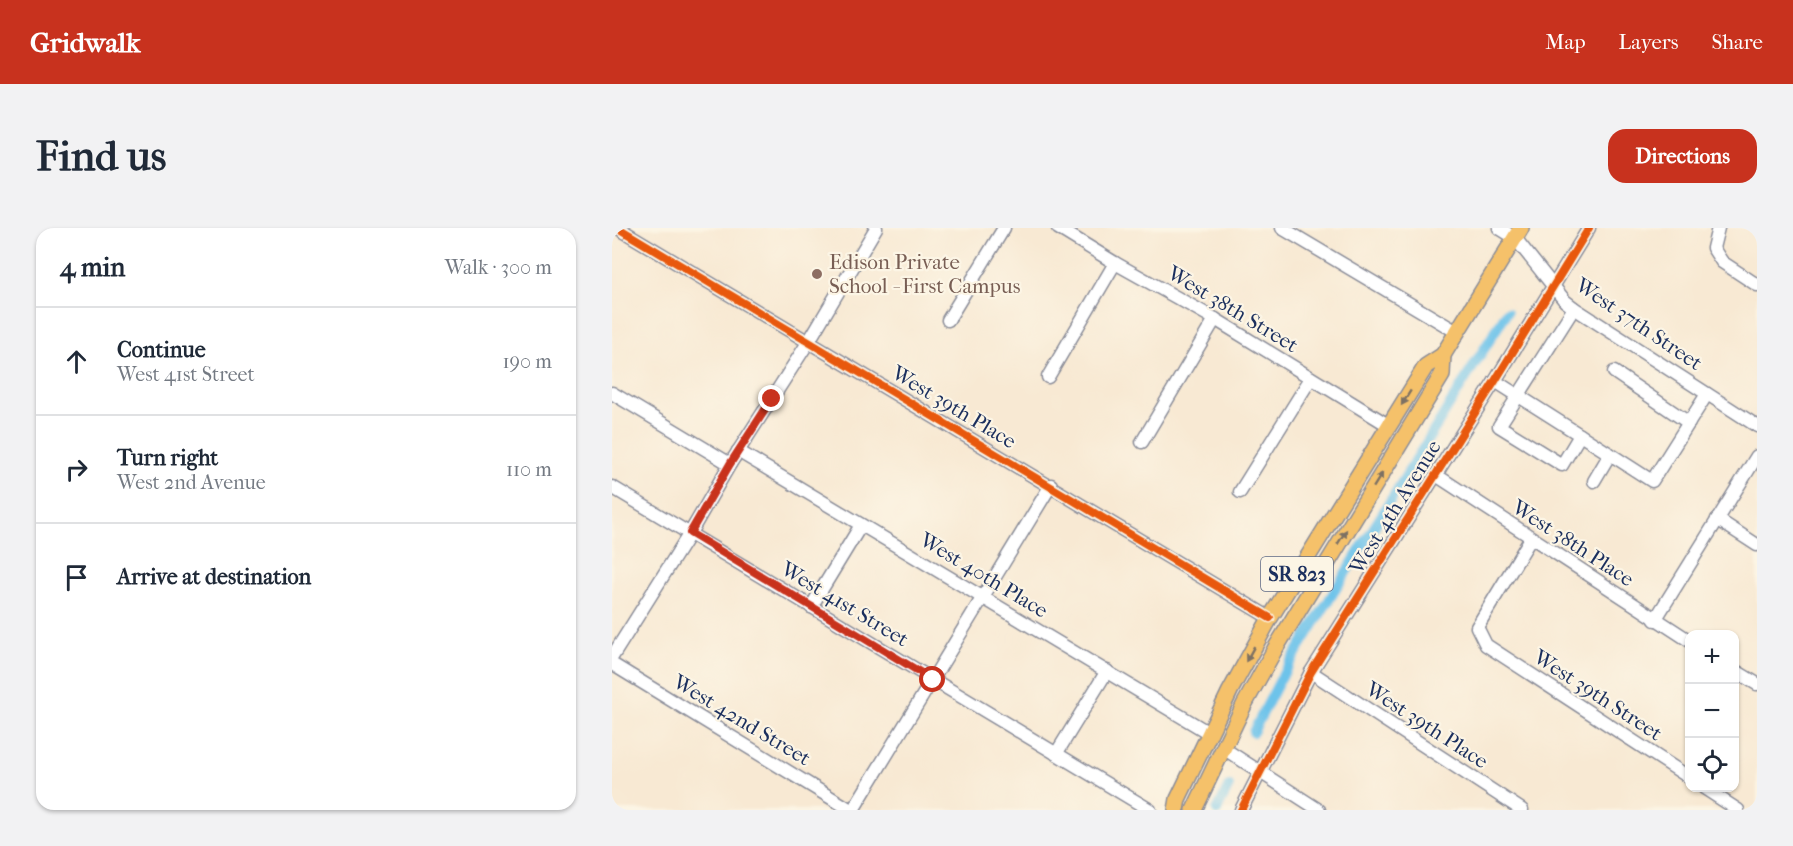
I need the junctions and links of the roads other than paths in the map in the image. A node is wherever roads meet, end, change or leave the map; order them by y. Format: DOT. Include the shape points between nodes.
graph roads {
  1 [pos="618,228"];
  2 [pos="876,228"];
  3 [pos="1004,228"];
  4 [pos="1058,228"];
  5 [pos="1282,228"];
  6 [pos="1499,228"];
  7 [pos="1589,228"];
  8 [pos="1718,228"];
  9 [pos="1518,233"];
  10 [pos="1115,263"];
  11 [pos="1553,285"];
  12 [pos="1757,285"];
  13 [pos="1574,308"];
  14 [pos="1215,319"];
  15 [pos="948,320"];
  16 [pos="1457,332"];
  17 [pos="808,341"];
  18 [pos="1443,355"];
  19 [pos="1614,372"];
  20 [pos="1048,377"];
  21 [pos="1311,378"];
  22 [pos="1495,381"];
  23 [pos="612,393"];
  24 [pos="1707,394"];
  25 [pos="1518,396"];
  26 [pos="1689,423"];
  27 [pos="1388,425"];
  28 [pos="1757,426"];
  29 [pos="1580,435"];
  30 [pos="1142,442"];
  31 [pos="738,451"];
  32 [pos="1396,451"];
  33 [pos="1610,454"];
  34 [pos="1757,456"];
  35 [pos="730,464"];
  36 [pos="1436,476"];
  37 [pos="1594,481"];
  38 [pos="1051,485"];
  39 [pos="612,488"];
  40 [pos="1240,492"];
  41 [pos="1717,519"];
  42 [pos="861,525"];
  43 [pos="690,533"];
  44 [pos="1531,538"];
  45 [pos="1757,545"];
  46 [pos="985,597"];
  47 [pos="811,607"];
  48 [pos="1270,618"];
  49 [pos="1655,620"];
  50 [pos="1685,639"];
  51 [pos="612,657"];
  52 [pos="612,664"];
  53 [pos="1107,671"];
  54 [pos="1311,672"];
  55 [pos="1739,673"];
  56 [pos="933,680"];
  57 [pos="1757,684"];
  58 [pos="1209,733"];
  59 [pos="1223,748"];
  60 [pos="1056,754"];
  61 [pos="1260,771"];
  62 [pos="1685,775"];
  63 [pos="1710,792"];
  64 [pos="852,810"];
  65 [pos="1150,810"];
  66 [pos="1176,810"];
  67 [pos="1194,810"];
  68 [pos="1241,810"];
  69 [pos="1319,810"];
  70 [pos="1522,810"];
  71 [pos="1738,810"];
  1 -- 17 [label="street, West 39th Place"];
  2 -- 17 [label="street"];
  3 -- 15 [label="street"];
  4 -- 10 [label="street, West 38th Street"];
  5 -- 16 [label="street"];
  6 -- 9 [label="street, West 37th Street"];
  7 -- 11 [label="street, West 4th Avenue"];
  8 -- 12 [label="street" via="1713,248 1722,262"];
  9 -- 11 [label="street, West 37th Street"];
  9 -- 16 [label="main road, West 4th Avenue / SR 823"];
  10 -- 14 [label="street, West 38th Street"];
  10 -- 20 [label="street"];
  11 -- 13 [label="street, West 37th Street"];
  11 -- 22 [label="street, West 4th Avenue"];
  13 -- 24 [label="street, West 37th Street"];
  13 -- 25 [label="street"];
  14 -- 21 [label="street, West 38th Street"];
  14 -- 30 [label="street"];
  16 -- 18 [label="main road, West 4th Avenue / SR 823"];
  17 -- 31 [label="street"];
  17 -- 38 [label="street, West 39th Place"];
  18 -- 27 [label="main road, West 4th Avenue / SR 823, one-way" via="1426,366"];
  18 -- 32 [label="main road, West 4th Avenue / SR 823" via="1442,375"];
  19 -- 26 [label="street"];
  21 -- 27 [label="street, West 38th Street"];
  21 -- 40 [label="street"];
  22 -- 25 [label="street"];
  22 -- 36 [label="street, West 4th Avenue"];
  23 -- 35 [label="street"];
  24 -- 26 [label="street"];
  24 -- 28 [label="street, West 37th Street"];
  25 -- 29 [label="street"];
  25 -- 29 [label="street" via="1499,426 1562,465"];
  26 -- 33 [label="street" via="1652,481"];
  27 -- 32 [label="main road" via="1395,432"];
  27 -- 48 [label="main road, West 4th Avenue / SR 823"];
  29 -- 33 [label="street"];
  31 -- 35 [label="street"];
  31 -- 42 [label="street, West 40th Place"];
  59 -- 32 [label="main road, West 4th Avenue / SR 823, one-way" via="1293,617"];
  33 -- 37 [label="street"];
  34 -- 41 [label="street"];
  35 -- 43 [label="street"];
  36 -- 44 [label="street, West 38th Place"];
  36 -- 54 [label="street, West 4th Avenue"];
  38 -- 46 [label="street"];
  38 -- 48 [label="street, West 39th Place"];
  39 -- 43 [label="street, West 41st Street"];
  41 -- 45 [label="street"];
  41 -- 49 [label="street"];
  42 -- 46 [label="street, West 40th Place"];
  42 -- 47 [label="street"];
  43 -- 47 [label="street, West 41st Street"];
  43 -- 51 [label="street"];
  44 -- 49 [label="street, West 38th Place"];
  44 -- 62 [label="street, West 39th Street" via="1477,627 1486,645"];
  46 -- 53 [label="street, West 40th Place"];
  46 -- 56 [label="street"];
  47 -- 56 [label="street, West 41st Street"];
  48 -- 58 [label="main road, West 4th Avenue / SR 823, one-way"];
  49 -- 50 [label="street, West 38th Place"];
  52 -- 64 [label="street, West 42nd Street"];
  53 -- 58 [label="street, West 40th Place"];
  53 -- 60 [label="street"];
  54 -- 61 [label="street, West 4th Avenue"];
  54 -- 70 [label="street, West 39th Place"];
  55 -- 57 [label="street"];
  56 -- 60 [label="street, West 41st Street"];
  56 -- 64 [label="street"];
  58 -- 66 [label="main road, West 4th Avenue / SR 823"];
  59 -- 61 [label="street"];
  59 -- 67 [label="main road, West 4th Avenue / SR 823"];
  60 -- 65 [label="street, West 41st Street"];
  61 -- 68 [label="street, West 4th Avenue"];
  61 -- 69 [label="street"];
  63 -- 71 [label="street"];
}
